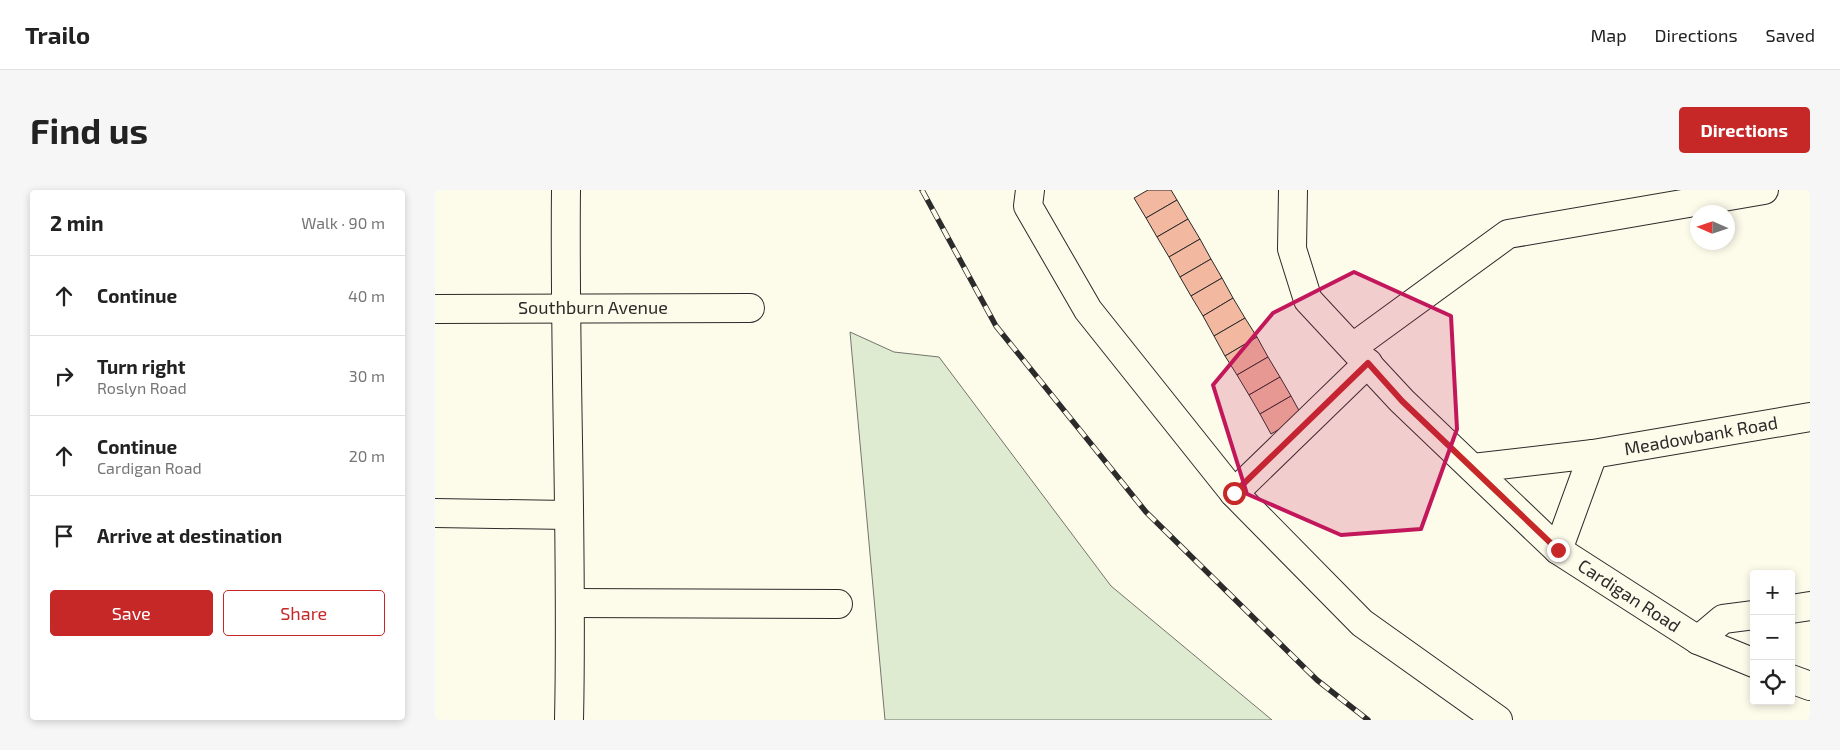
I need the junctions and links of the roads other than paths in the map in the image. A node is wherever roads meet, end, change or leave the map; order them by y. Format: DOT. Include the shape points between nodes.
graph roads {
  1 [pos="566,190"];
  2 [pos="1030,190"];
  3 [pos="1293,190"];
  4 [pos="1764,190"];
  5 [pos="565,308"];
  6 [pos="750,308"];
  7 [pos="435,309"];
  8 [pos="1360,355"];
  9 [pos="1810,417"];
  10 [pos="1593,454"];
  11 [pos="1473,468"];
  12 [pos="1234,493"];
  13 [pos="435,512"];
  14 [pos="569,516"];
  15 [pos="1558,550"];
  16 [pos="572,603"];
  17 [pos="838,604"];
  18 [pos="1810,606"];
  19 [pos="1795,608"];
  20 [pos="1750,616"];
  21 [pos="1698,640"];
  22 [pos="1750,661"];
  23 [pos="1795,680"];
  24 [pos="1810,686"];
  25 [pos="569,720"];
  26 [pos="1498,720"];
  1 -- 5 [label="street"];
  2 -- 12 [label="street" via="1028,206 1088,310"];
  3 -- 8 [label="street, Cardigan Road" via="1292,249 1308,300"];
  4 -- 8 [label="street" via="1508,234"];
  5 -- 6 [label="street, Southburn Avenue"];
  5 -- 7 [label="street, Southburn Avenue"];
  5 -- 14 [label="street"];
  8 -- 11 [label="street, Cardigan Road" via="1402,401"];
  8 -- 12 [label="street"];
  9 -- 10 [label="street, Meadowbank Road"];
  10 -- 11 [label="street, Meadowbank Road"];
  10 -- 15 [label="street"];
  11 -- 15 [label="street, Cardigan Road"];
  12 -- 26 [label="street" via="1362,623"];
  13 -- 14 [label="street"];
  14 -- 16 [label="street"];
  15 -- 21 [label="street, Cardigan Road"];
  16 -- 17 [label="street"];
  16 -- 25 [label="street"];
  18 -- 19 [label="street"];
  20 -- 21 [label="street" via="1723,619"];
  21 -- 22 [label="street, Cardigan Road"];
  23 -- 24 [label="street"];
}
